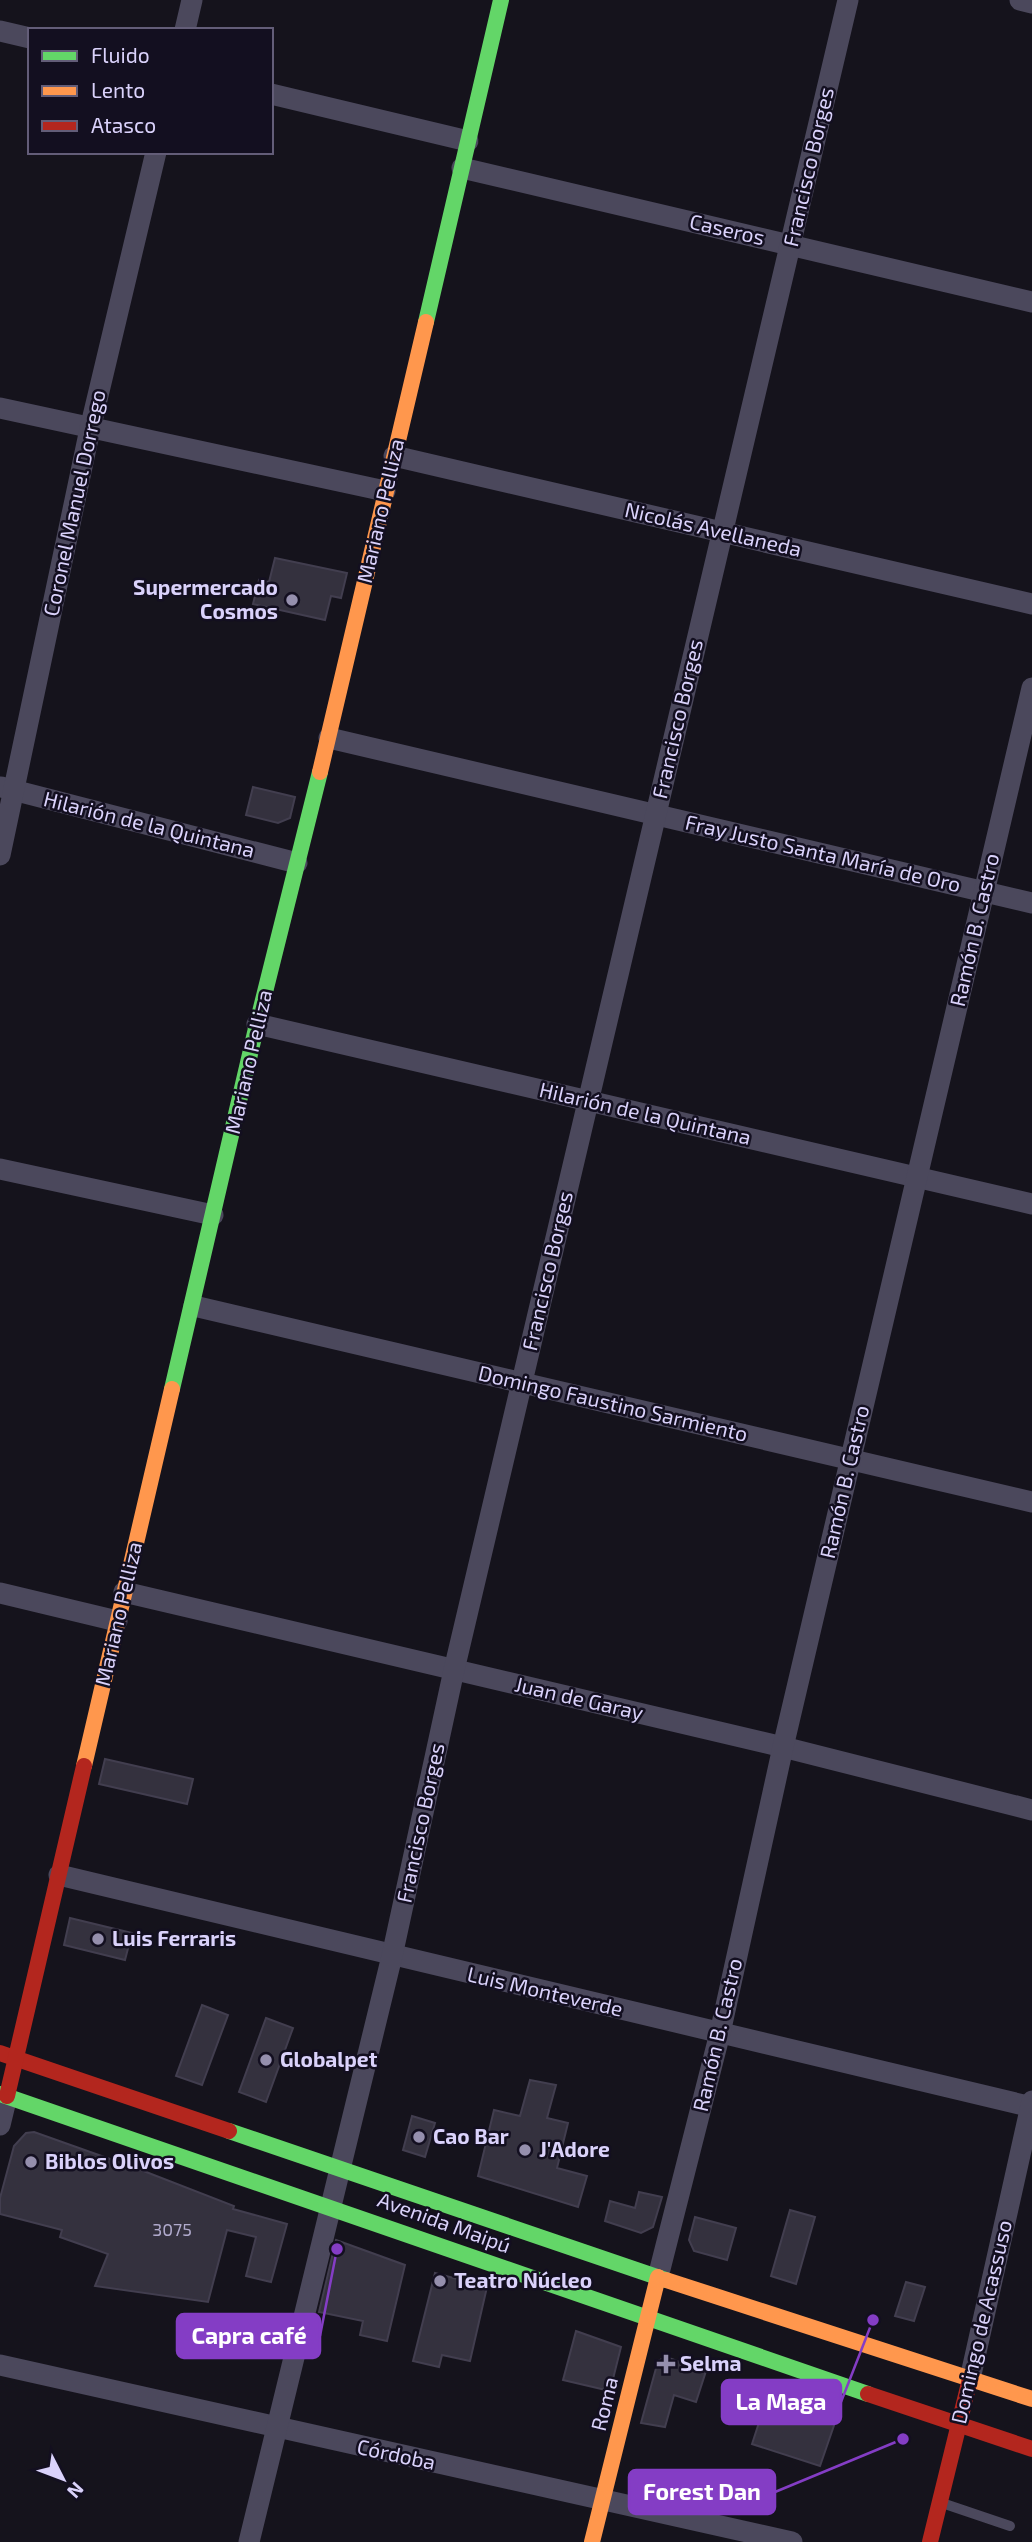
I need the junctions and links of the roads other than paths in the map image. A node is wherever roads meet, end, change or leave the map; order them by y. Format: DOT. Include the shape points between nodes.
graph roads {
  1 [pos="192,0"];
  2 [pos="501,0"];
  3 [pos="848,0"];
  4 [pos="1020,0"];
  5 [pos="1032,3"];
  6 [pos="185,28"];
  7 [pos="0,31"];
  8 [pos="28,37"];
  9 [pos="273,94"];
  10 [pos="468,141"];
  11 [pos="156,154"];
  12 [pos="462,168"];
  13 [pos="790,245"];
  14 [pos="1032,302"];
  15 [pos="0,408"];
  16 [pos="90,429"];
  17 [pos="394,456"];
  18 [pos="385,491"];
  19 [pos="723,532"];
  20 [pos="1032,604"];
  21 [pos="1032,688"];
  22 [pos="329,738"];
  23 [pos="7,789"];
  24 [pos="656,815"];
  25 [pos="0,855"];
  26 [pos="297,863"];
  27 [pos="984,891"];
  28 [pos="1032,903"];
  29 [pos="257,1024"];
  30 [pos="588,1100"];
  31 [pos="0,1169"];
  32 [pos="917,1177"];
  33 [pos="1032,1204"];
  34 [pos="214,1215"];
  35 [pos="194,1306"];
  36 [pos="522,1383"];
  37 [pos="850,1460"];
  38 [pos="1032,1502"];
  39 [pos="124,1592"];
  40 [pos="0,1593"];
  41 [pos="117,1621"];
  42 [pos="454,1670"];
  43 [pos="783,1747"];
  44 [pos="1032,1810"];
  45 [pos="59,1875"];
  46 [pos="392,1955"];
  47 [pos="720,2033"];
  48 [pos="0,2053"];
  49 [pos="17,2058"];
  50 [pos="4,2095"];
  51 [pos="1032,2105"];
  52 [pos="0,2125"];
  53 [pos="341,2168"];
  54 [pos="332,2205"];
  55 [pos="658,2277"];
  56 [pos="648,2318"];
  57 [pos="0,2365"];
  58 [pos="970,2379"];
  59 [pos="1032,2399"];
  60 [pos="959,2425"];
  61 [pos="278,2430"];
  62 [pos="1032,2449"];
  63 [pos="603,2500"];
  64 [pos="939,2502"];
  65 [pos="1010,2526"];
  66 [pos="249,2542"];
  67 [pos="592,2542"];
  68 [pos="792,2542"];
  69 [pos="930,2542"];
  1 -- 6 [label="street"];
  2 -- 10 [label="street, Mariano Pelliza"];
  3 -- 13 [label="street, Francisco Borges"];
  4 -- 5 [label="street"];
  7 -- 8 [label="street"];
  9 -- 10 [label="street"];
  10 -- 12 [label="street, Mariano Pelliza"];
  11 -- 16 [label="street, Coronel Manuel Dorrego"];
  12 -- 13 [label="street, Caseros"];
  12 -- 17 [label="street, Mariano Pelliza"];
  13 -- 14 [label="street, Caseros"];
  13 -- 19 [label="street, Francisco Borges"];
  15 -- 16 [label="street"];
  16 -- 18 [label="street"];
  16 -- 23 [label="street, Coronel Manuel Dorrego"];
  17 -- 18 [label="street, Mariano Pelliza"];
  17 -- 19 [label="street, Nicolás Avellaneda"];
  18 -- 22 [label="street, Mariano Pelliza"];
  19 -- 20 [label="street, Nicolás Avellaneda"];
  19 -- 24 [label="street, Francisco Borges"];
  21 -- 27 [label="street, Ramón B. Castro"];
  22 -- 24 [label="street, Fray Justo Santa María de Oro"];
  22 -- 26 [label="street, Mariano Pelliza"];
  23 -- 25 [label="street, Coronel Manuel Dorrego"];
  23 -- 26 [label="street, Hilarión de la Quintana"];
  24 -- 27 [label="street, Fray Justo Santa María de Oro"];
  24 -- 30 [label="street, Francisco Borges"];
  26 -- 29 [label="street, Mariano Pelliza"];
  27 -- 28 [label="street, Fray Justo Santa María de Oro"];
  27 -- 32 [label="street, Ramón B. Castro"];
  29 -- 30 [label="street, Hilarión de la Quintana"];
  29 -- 34 [label="street, Mariano Pelliza"];
  30 -- 32 [label="street, Hilarión de la Quintana"];
  30 -- 36 [label="street, Francisco Borges"];
  31 -- 34 [label="street"];
  32 -- 33 [label="street, Hilarión de la Quintana"];
  32 -- 37 [label="street, Ramón B. Castro"];
  34 -- 35 [label="street, Mariano Pelliza"];
  35 -- 36 [label="street, Domingo Faustino Sarmiento"];
  35 -- 39 [label="street, Mariano Pelliza"];
  36 -- 37 [label="street, Domingo Faustino Sarmiento"];
  36 -- 42 [label="street, Francisco Borges"];
  37 -- 38 [label="street, Domingo Faustino Sarmiento"];
  37 -- 43 [label="street, Ramón B. Castro"];
  39 -- 41 [label="street, Mariano Pelliza"];
  39 -- 42 [label="street, Juan de Garay"];
  40 -- 41 [label="street"];
  41 -- 45 [label="street, Mariano Pelliza"];
  42 -- 43 [label="street, Juan de Garay"];
  42 -- 46 [label="street, Francisco Borges"];
  43 -- 44 [label="street, Juan de Garay"];
  43 -- 47 [label="street, Ramón B. Castro"];
  45 -- 46 [label="street, Luis Monteverde"];
  45 -- 49 [label="street, Mariano Pelliza"];
  46 -- 47 [label="street, Luis Monteverde"];
  46 -- 53 [label="street, Francisco Borges"];
  47 -- 51 [label="street, Luis Monteverde"];
  47 -- 55 [label="street, Ramón B. Castro"];
  48 -- 49 [label="street, Avenida Maipú"];
  49 -- 50 [label="street, Mariano Pelliza"];
  49 -- 53 [label="street, Avenida Maipú"];
  50 -- 52 [label="street, Mariano Pelliza"];
  50 -- 54 [label="street, Avenida Maipú"];
  51 -- 58 [label="street, Domingo de Acassuso"];
  53 -- 54 [label="street, Francisco Borges"];
  53 -- 55 [label="street, Avenida Maipú"];
  54 -- 56 [label="street, Avenida Maipú"];
  54 -- 61 [label="street, Francisco Borges"];
  55 -- 56 [label="street, Roma"];
  55 -- 58 [label="street, Avenida Maipú"];
  56 -- 60 [label="street, Avenida Maipú"];
  56 -- 63 [label="street, Roma"];
  57 -- 61 [label="street, Córdoba"];
  58 -- 59 [label="street, Avenida Maipú"];
  58 -- 60 [label="street, Domingo de Acassuso"];
  60 -- 62 [label="street, Avenida Maipú"];
  60 -- 64 [label="street, Domingo de Acassuso"];
  61 -- 63 [label="street, Córdoba"];
  61 -- 66 [label="street, Francisco Borges"];
  63 -- 67 [label="street, Roma"];
  63 -- 68 [label="street, Córdoba"];
  64 -- 65 [label="lane"];
  64 -- 69 [label="street, Domingo de Acassuso"];
}
